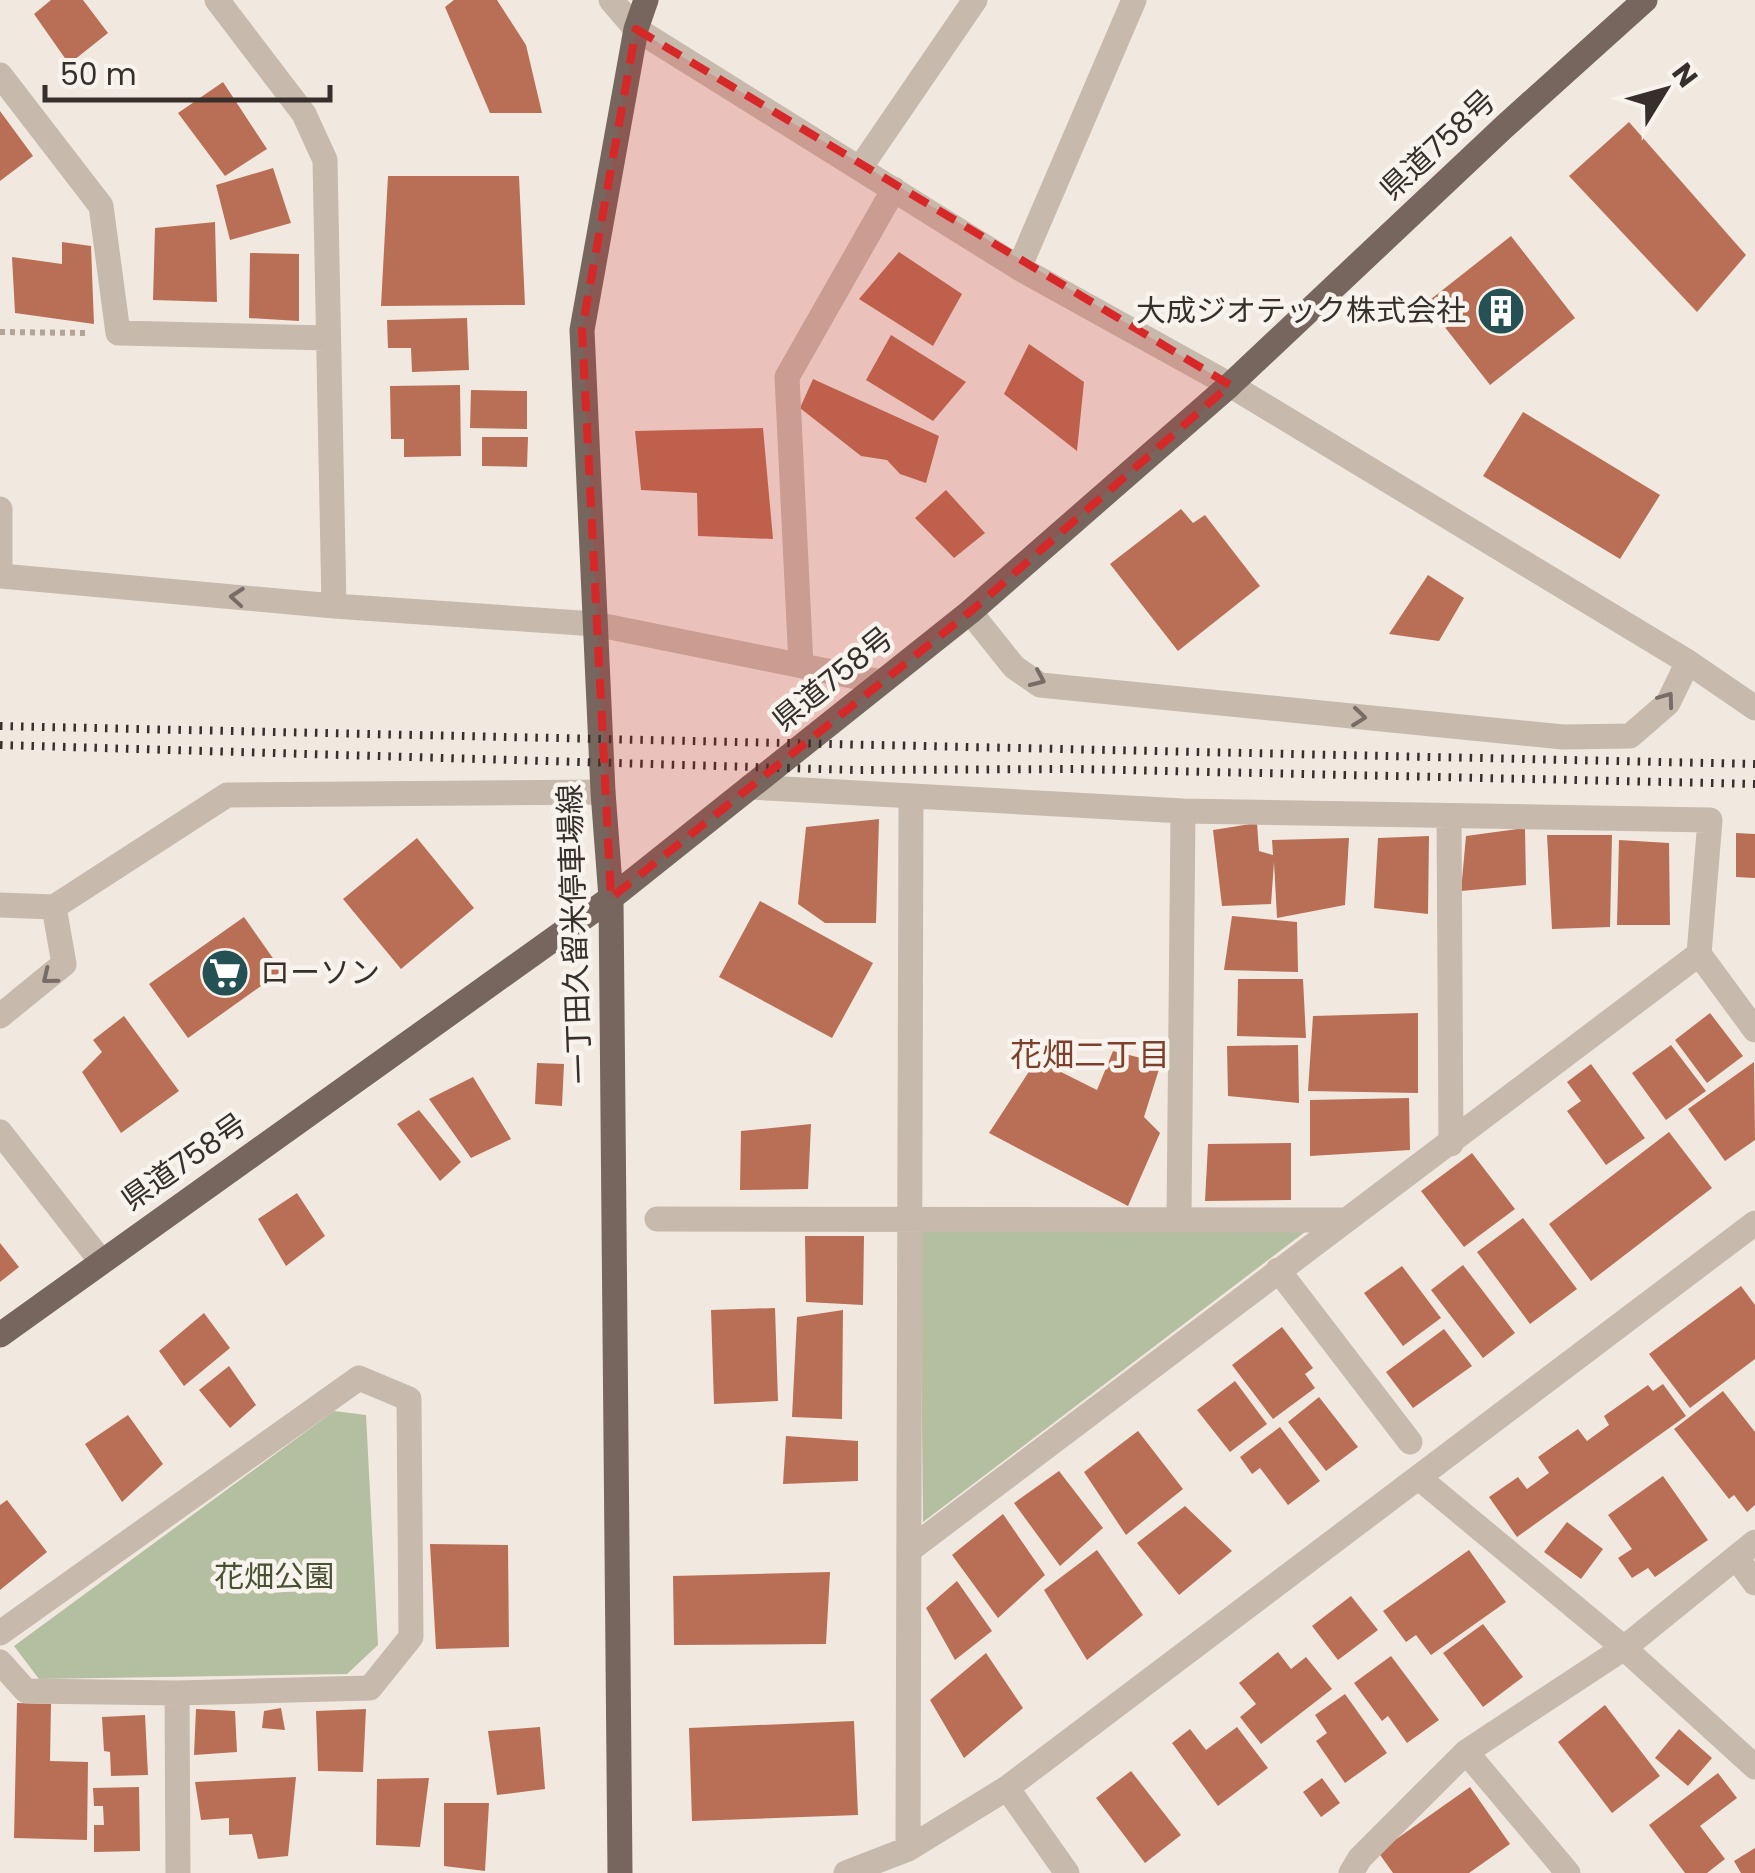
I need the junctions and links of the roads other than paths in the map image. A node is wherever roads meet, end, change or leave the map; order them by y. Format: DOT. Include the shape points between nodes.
graph roads {
  1 [pos="217,0"];
  2 [pos="612,0"];
  3 [pos="646,0"];
  4 [pos="975,0"];
  5 [pos="1134,0"];
  6 [pos="1645,0"];
  7 [pos="636,30"];
  8 [pos="0,74"];
  9 [pos="860,168"];
  10 [pos="894,188"];
  11 [pos="1019,268"];
  12 [pos="327,338"];
  13 [pos="1230,385"];
  14 [pos="0,510"];
  15 [pos="0,576"];
  16 [pos="334,606"];
  17 [pos="970,612"];
  18 [pos="594,624"];
  19 [pos="1688,662"];
  20 [pos="801,666"];
  21 [pos="881,682"];
  22 [pos="1755,708"];
  23 [pos="750,787"];
  24 [pos="603,792"];
  25 [pos="911,796"];
  26 [pos="1183,811"];
  27 [pos="1449,816"];
  28 [pos="611,898"];
  29 [pos="0,905"];
  30 [pos="54,907"];
  31 [pos="1699,954"];
  32 [pos="0,1016"];
  33 [pos="1755,1030"];
  34 [pos="0,1132"];
  35 [pos="1451,1144"];
  36 [pos="1179,1217"];
  37 [pos="657,1219"];
  38 [pos="910,1220"];
  39 [pos="1344,1220"];
  40 [pos="1755,1223"];
  41 [pos="101,1261"];
  42 [pos="1278,1270"];
  43 [pos="0,1335"];
  44 [pos="1410,1442"];
  45 [pos="1419,1478"];
  46 [pos="912,1548"];
  47 [pos="1745,1550"];
  48 [pos="1755,1583"];
  49 [pos="0,1633"];
  50 [pos="1624,1648"];
  51 [pos="0,1662"];
  52 [pos="177,1693"];
  53 [pos="1466,1752"];
  54 [pos="1755,1766"];
  55 [pos="1007,1788"];
  56 [pos="908,1849"];
  57 [pos="178,1873"];
  58 [pos="620,1873"];
  59 [pos="846,1873"];
  60 [pos="1067,1873"];
  61 [pos="1351,1873"];
  62 [pos="1568,1873"];
  1 -- 12 [label="street" via="304,114 325,160"];
  2 -- 7 [label="street"];
  3 -- 7 [label="main road, 一丁田久留米停車場線"];
  4 -- 9 [label="street"];
  5 -- 11 [label="street"];
  6 -- 13 [label="main road, 県道758号"];
  7 -- 9 [label="street"];
  7 -- 18 [label="main road, 一丁田久留米停車場線" via="582,330"];
  8 -- 12 [label="street" via="100,206 118,334"];
  9 -- 10 [label="street"];
  10 -- 11 [label="street"];
  10 -- 20 [label="street" via="787,377"];
  11 -- 13 [label="street"];
  12 -- 16 [label="street"];
  13 -- 17 [label="main road, 県道758号"];
  13 -- 19 [label="street"];
  14 -- 15 [label="street"];
  16 -- 15 [label="street, one-way"];
  16 -- 18 [label="street"];
  17 -- 19 [label="street, one-way" via="1014,667 1040,684 1563,737 1630,736 1668,703"];
  17 -- 21 [label="main road, 県道758号"];
  18 -- 20 [label="street"];
  18 -- 24 [label="main road, 一丁田久留米停車場線"];
  19 -- 22 [label="street"];
  20 -- 21 [label="street"];
  21 -- 23 [label="main road, 県道758号"];
  23 -- 25 [label="street"];
  23 -- 28 [label="main road, 県道758号"];
  24 -- 28 [label="main road, 一丁田久留米停車場線"];
  24 -- 30 [label="street" via="226,794"];
  25 -- 26 [label="street"];
  25 -- 38 [label="street"];
  26 -- 27 [label="street"];
  26 -- 36 [label="street"];
  27 -- 31 [label="street" via="1710,820"];
  27 -- 35 [label="street"];
  28 -- 41 [label="main road, 県道758号"];
  28 -- 58 [label="main road, 一丁田久留米停車場線"];
  29 -- 30 [label="street"];
  30 -- 32 [label="street, one-way" via="64,964"];
  31 -- 33 [label="street"];
  31 -- 35 [label="street"];
  34 -- 41 [label="street"];
  35 -- 39 [label="street"];
  36 -- 38 [label="street"];
  36 -- 39 [label="street"];
  37 -- 38 [label="street"];
  38 -- 46 [label="street"];
  39 -- 42 [label="street"];
  40 -- 45 [label="street"];
  41 -- 43 [label="main road, 県道758号"];
  42 -- 44 [label="street"];
  42 -- 46 [label="street"];
  45 -- 50 [label="street"];
  45 -- 55 [label="street"];
  46 -- 56 [label="street"];
  47 -- 48 [label="street"];
  47 -- 50 [label="street"];
  49 -- 52 [label="street" via="359,1378 409,1399 411,1637 370,1688"];
  50 -- 53 [label="street"];
  50 -- 54 [label="street"];
  51 -- 52 [label="street" via="26,1690"];
  52 -- 57 [label="street"];
  53 -- 61 [label="street"];
  53 -- 62 [label="street"];
  55 -- 56 [label="street"];
  55 -- 60 [label="street"];
  56 -- 59 [label="street"];
}
